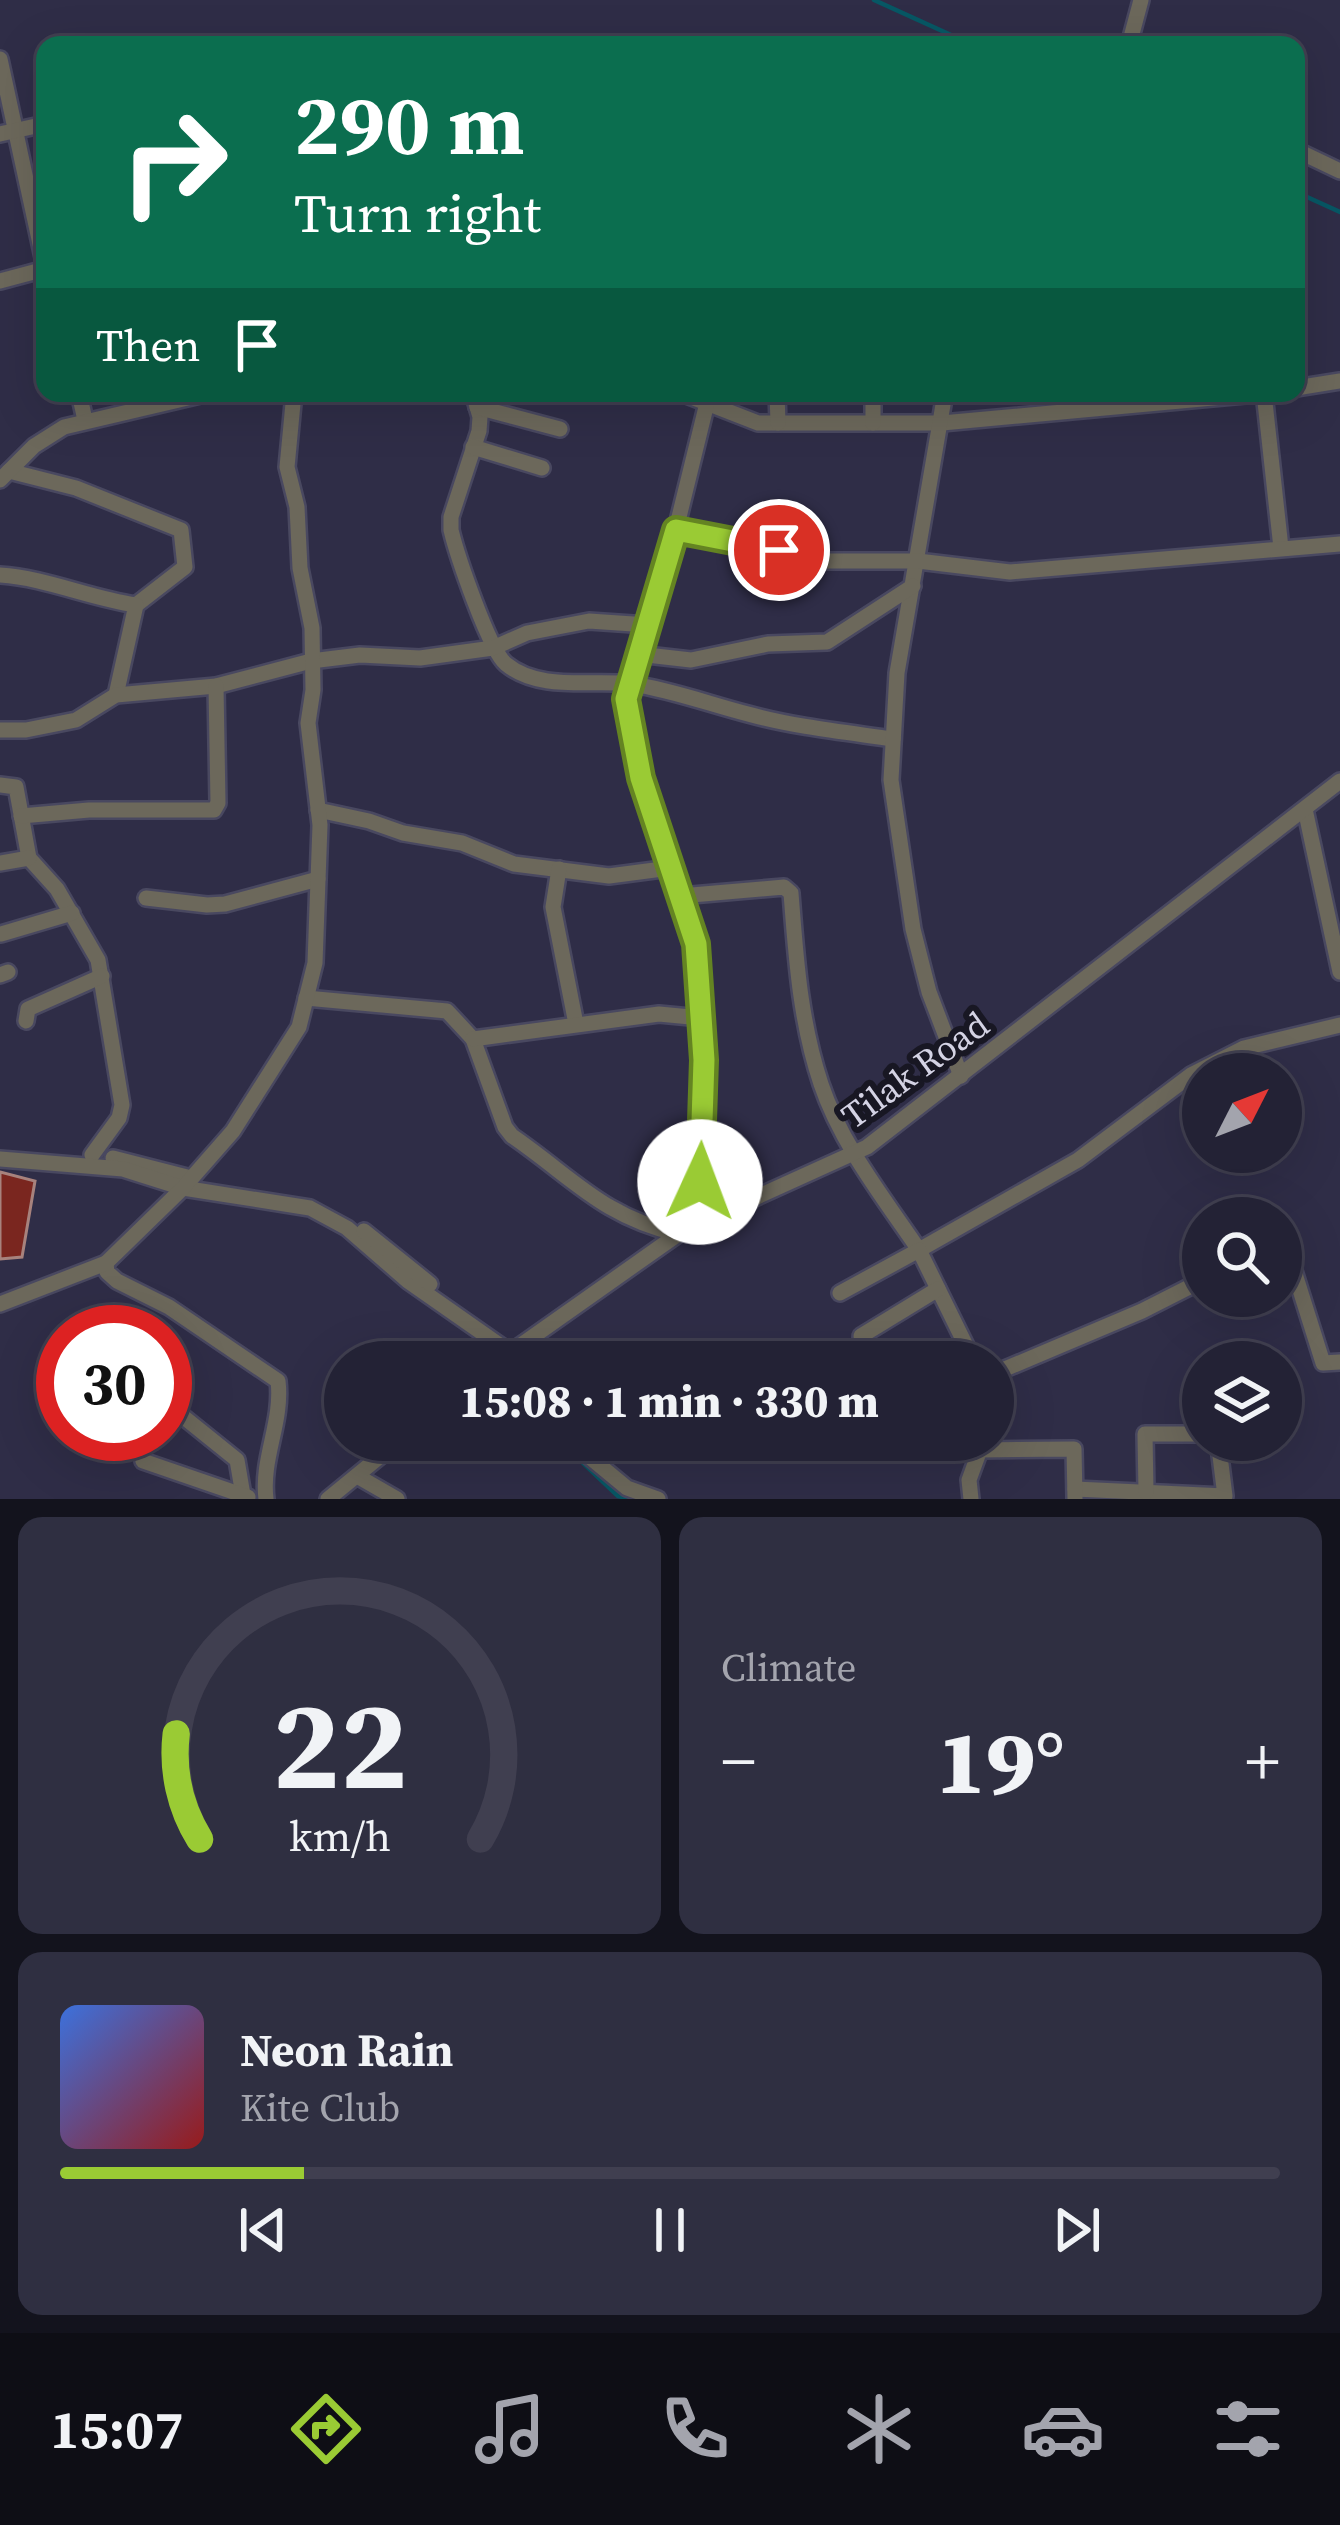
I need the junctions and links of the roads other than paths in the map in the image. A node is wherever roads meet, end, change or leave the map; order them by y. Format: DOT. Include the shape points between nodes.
graph roads {
  1 [pos="1141,0"];
  2 [pos="1131,36"];
  3 [pos="0,59"];
  4 [pos="7,132"];
  5 [pos="1305,154"];
  6 [pos="1340,171"];
  7 [pos="36,236"];
  8 [pos="36,271"];
  9 [pos="0,281"];
  10 [pos="1340,381"];
  11 [pos="1305,387"];
  12 [pos="81,402"];
  13 [pos="170,402"];
  14 [pos="293,402"];
  15 [pos="475,402"];
  16 [pos="481,402"];
  17 [pos="778,402"];
  18 [pos="873,402"];
  19 [pos="944,402"];
  20 [pos="1169,402"];
  21 [pos="1267,402"];
  22 [pos="707,403"];
  23 [pos="85,421"];
  24 [pos="778,423"];
  25 [pos="873,423"];
  26 [pos="942,423"];
  27 [pos="560,429"];
  28 [pos="473,447"];
  29 [pos="542,468"];
  30 [pos="4,475"];
  31 [pos="676,530"];
  32 [pos="1340,544"];
  33 [pos="1282,548"];
  34 [pos="918,561"];
  35 [pos="0,575"];
  36 [pos="914,586"];
  37 [pos="136,604"];
  38 [pos="648,626"];
  39 [pos="493,648"];
  40 [pos="638,654"];
  41 [pos="310,661"];
  42 [pos="628,683"];
  43 [pos="216,686"];
  44 [pos="116,695"];
  45 [pos="0,730"];
  46 [pos="893,739"];
  47 [pos="1340,781"];
  48 [pos="0,784"];
  49 [pos="1305,808"];
  50 [pos="318,810"];
  51 [pos="21,816"];
  52 [pos="28,858"];
  53 [pos="0,862"];
  54 [pos="670,868"];
  55 [pos="559,869"];
  56 [pos="318,879"];
  57 [pos="680,896"];
  58 [pos="146,898"];
  59 [pos="72,913"];
  60 [pos="1,934"];
  61 [pos="1340,972"];
  62 [pos="102,976"];
  63 [pos="306,998"];
  64 [pos="701,1018"];
  65 [pos="26,1021"];
  66 [pos="576,1024"];
  67 [pos="1340,1025"];
  68 [pos="472,1039"];
  69 [pos="961,1076"];
  70 [pos="0,1149"];
  71 [pos="854,1154"];
  72 [pos="92,1155"];
  73 [pos="0,1159"];
  74 [pos="187,1183"];
  75 [pos="699,1223"];
  76 [pos="678,1234"];
  77 [pos="919,1250"];
  78 [pos="106,1263"];
  79 [pos="938,1288"];
  80 [pos="1182,1291"];
  81 [pos="840,1293"];
  82 [pos="1302,1296"];
  83 [pos="0,1304"];
  84 [pos="861,1336"];
  85 [pos="492,1341"];
  86 [pos="528,1341"];
  87 [pos="964,1341"];
  88 [pos="1340,1362"];
  89 [pos="1014,1365"];
  90 [pos="192,1423"];
  91 [pos="1182,1434"];
  92 [pos="143,1461"];
  93 [pos="375,1461"];
  94 [pos="594,1461"];
  95 [pos="1221,1461"];
  96 [pos="357,1476"];
  97 [pos="1146,1492"];
  98 [pos="1075,1494"];
  99 [pos="249,1497"];
  100 [pos="266,1499"];
  101 [pos="328,1499"];
  102 [pos="397,1499"];
  103 [pos="658,1499"];
  104 [pos="971,1499"];
  1 -- 2 [label="street"];
  3 -- 4 [label="street"];
  4 -- 7 [label="street"];
  5 -- 6 [label="street"];
  8 -- 9 [label="street"];
  10 -- 11 [label="street"];
  12 -- 23 [label="street"];
  13 -- 23 [label="street"];
  14 -- 41 [label="street" via="287,467"];
  15 -- 28 [label="street"];
  16 -- 27 [label="street"];
  17 -- 24 [label="street"];
  18 -- 25 [label="street"];
  19 -- 26 [label="street"];
  20 -- 26 [label="street"];
  21 -- 33 [label="street"];
  22 -- 24 [label="street"];
  22 -- 31 [label="street"];
  23 -- 30 [label="street" via="54,433"];
  24 -- 25 [label="street"];
  25 -- 26 [label="street"];
  26 -- 34 [label="street"];
  28 -- 29 [label="street"];
  28 -- 39 [label="street" via="451,530"];
  30 -- 37 [label="street" via="76,488 181,530 185,567"];
  31 -- 34 [label="street" via="824,561"];
  31 -- 38 [label="street"];
  32 -- 33 [label="street"];
  33 -- 34 [label="street" via="1010,572"];
  34 -- 36 [label="street"];
  35 -- 37 [label="street"];
  36 -- 40 [label="street" via="827,642 691,660"];
  36 -- 46 [label="street"];
  37 -- 44 [label="street"];
  38 -- 39 [label="street" via="574,623"];
  38 -- 40 [label="street"];
  39 -- 41 [label="street"];
  39 -- 42 [label="street" via="516,671 545,679"];
  40 -- 42 [label="street"];
  41 -- 43 [label="street"];
  41 -- 50 [label="street"];
  42 -- 46 [label="street" via="810,728"];
  42 -- 54 [label="street" via="641,778"];
  43 -- 44 [label="street"];
  43 -- 51 [label="street" via="214,809"];
  44 -- 45 [label="street" via="76,720"];
  46 -- 69 [label="street" via="891,780 913,928"];
  47 -- 49 [label="street, Tilak Road"];
  48 -- 51 [label="street" via="16,787"];
  49 -- 61 [label="street"];
  49 -- 69 [label="street, Tilak Road"];
  50 -- 55 [label="street"];
  50 -- 56 [label="street"];
  51 -- 52 [label="street"];
  52 -- 53 [label="street"];
  52 -- 59 [label="street"];
  54 -- 55 [label="street" via="608,876"];
  54 -- 57 [label="street"];
  55 -- 66 [label="street" via="553,907"];
  56 -- 58 [label="street" via="225,904"];
  56 -- 63 [label="street"];
  57 -- 64 [label="street" via="696,944"];
  57 -- 71 [label="street" via="789,890 800,999 821,1086"];
  59 -- 60 [label="street"];
  59 -- 62 [label="street"];
  62 -- 65 [label="street" via="28,1010"];
  62 -- 72 [label="street" via="122,1105"];
  63 -- 68 [label="street" via="447,1011"];
  63 -- 74 [label="street" via="274,1070"];
  64 -- 66 [label="street" via="659,1014"];
  64 -- 75 [label="street"];
  66 -- 68 [label="street"];
  67 -- 77 [label="street" via="1244,1048 1190,1075 1078,1160"];
  68 -- 76 [label="street" via="512,1136 636,1224"];
  69 -- 71 [label="street, Tilak Road"];
  70 -- 72 [label="street"];
  71 -- 75 [label="street, Tilak Road"];
  71 -- 77 [label="street"];
  72 -- 74 [label="street" via="142,1163"];
  73 -- 74 [label="street"];
  74 -- 78 [label="street"];
  74 -- 85 [label="street" via="310,1208"];
  75 -- 76 [label="street, Tilak Road"];
  76 -- 86 [label="street, Tilak Road"];
  77 -- 79 [label="street"];
  77 -- 81 [label="street"];
  78 -- 83 [label="street"];
  78 -- 100 [label="street" via="117,1281 278,1381"];
  79 -- 84 [label="street"];
  79 -- 87 [label="street"];
  80 -- 89 [label="street"];
  82 -- 88 [label="street" via="1323,1363"];
  90 -- 99 [label="street" via="238,1460"];
  91 -- 97 [label="street" via="1145,1434"];
  92 -- 99 [label="street"];
  93 -- 96 [label="street"];
  94 -- 103 [label="street" via="627,1488"];
  95 -- 97 [label="street" via="1225,1496"];
  96 -- 101 [label="street"];
  96 -- 102 [label="street"];
  97 -- 98 [label="street"];
  98 -- 104 [label="street" via="1074,1449 980,1450"];
}
